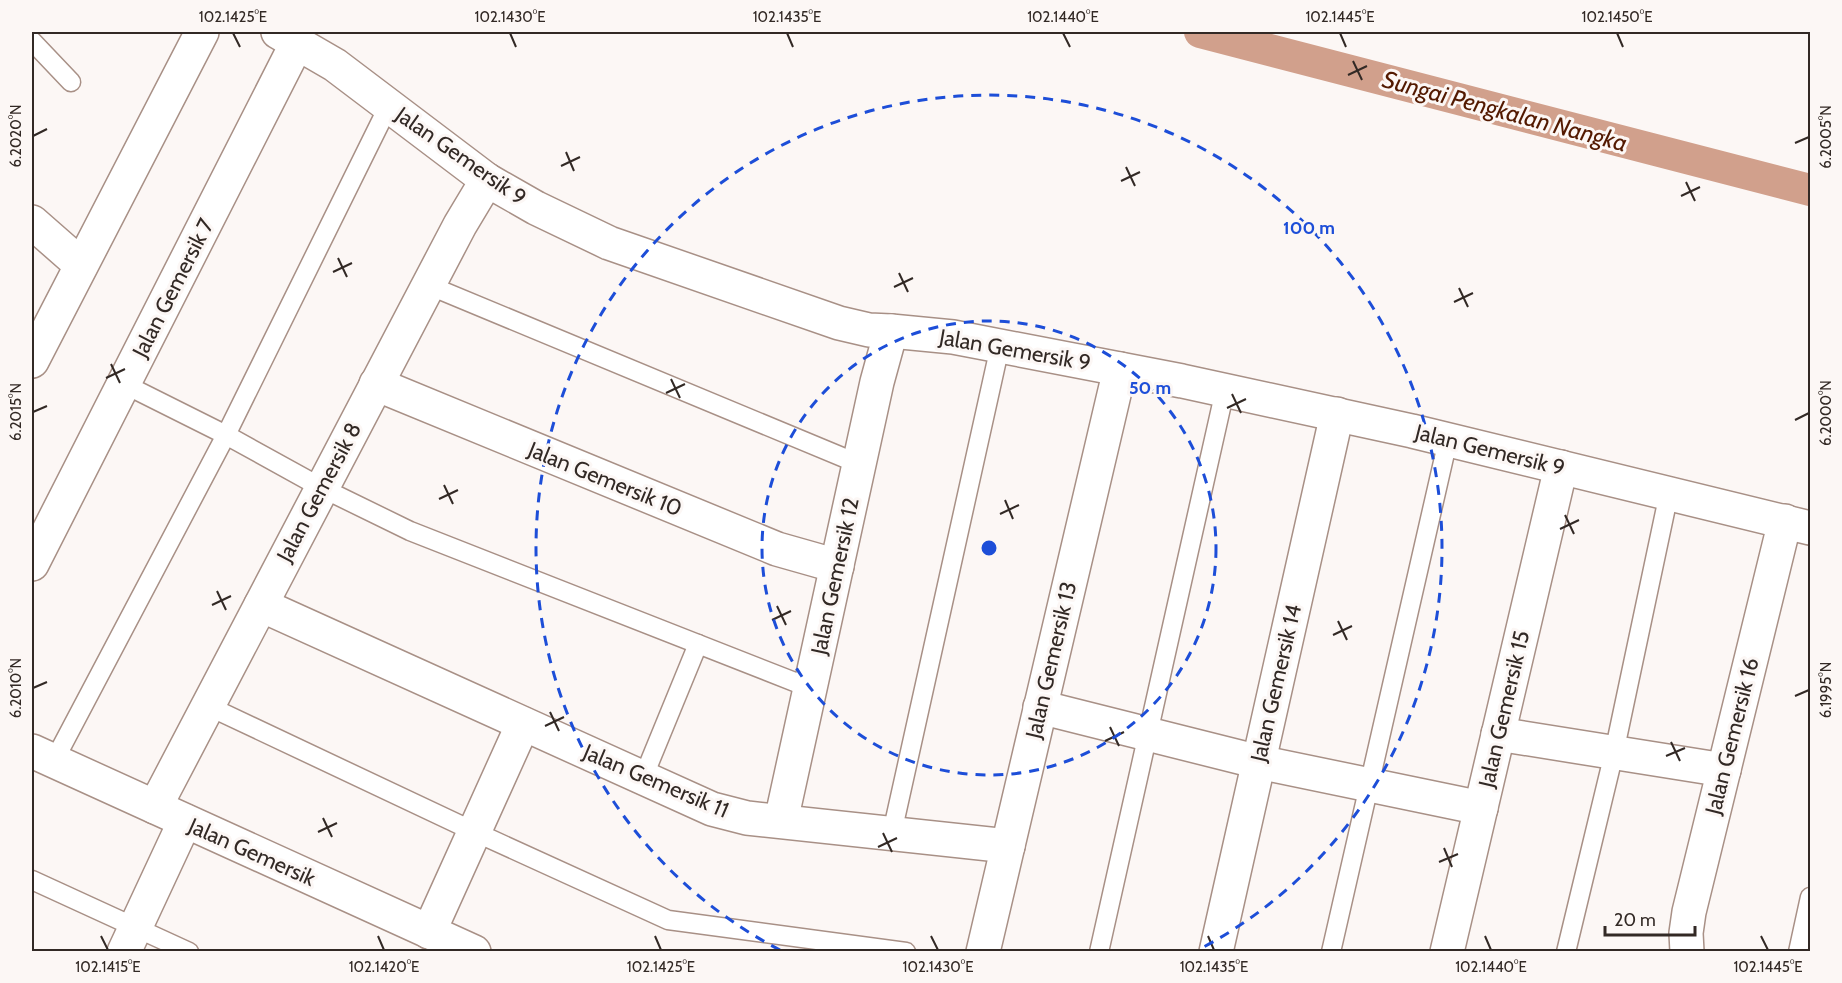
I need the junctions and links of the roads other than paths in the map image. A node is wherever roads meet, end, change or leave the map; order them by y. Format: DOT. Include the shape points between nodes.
graph roads {
  1 [pos="202,32"];
  2 [pos="287,37"];
  3 [pos="32,41"];
  4 [pos="71,82"];
  5 [pos="389,105"];
  6 [pos="487,180"];
  7 [pos="32,222"];
  8 [pos="81,265"];
  9 [pos="428,285"];
  10 [pos="891,331"];
  11 [pos="1000,346"];
  12 [pos="32,361"];
  13 [pos="1120,369"];
  14 [pos="124,384"];
  15 [pos="376,384"];
  16 [pos="1225,390"];
  17 [pos="1337,414"];
  18 [pos="226,435"];
  19 [pos="1448,440"];
  20 [pos="859,464"];
  21 [pos="1561,467"];
  22 [pos="322,488"];
  23 [pos="1669,493"];
  24 [pos="1798,524"];
  25 [pos="32,564"];
  26 [pos="837,566"];
  27 [pos="261,605"];
  28 [pos="698,644"];
  29 [pos="810,688"];
  30 [pos="208,706"];
  31 [pos="1040,707"];
  32 [pos="523,724"];
  33 [pos="1148,734"];
  34 [pos="1498,734"];
  35 [pos="1614,753"];
  36 [pos="43,756"];
  37 [pos="1259,762"];
  38 [pos="1724,770"];
  39 [pos="643,778"];
  40 [pos="1370,785"];
  41 [pos="155,807"];
  42 [pos="1481,808"];
  43 [pos="185,821"];
  44 [pos="781,821"];
  45 [pos="475,832"];
  46 [pos="892,833"];
  47 [pos="1008,846"];
  48 [pos="32,880"];
  49 [pos="1810,897"];
  50 [pos="130,939"];
  51 [pos="447,943"];
  52 [pos="189,951"];
  53 [pos="906,951"];
  54 [pos="983,951"];
  55 [pos="1100,951"];
  56 [pos="1216,951"];
  57 [pos="1332,951"];
  58 [pos="1447,951"];
  59 [pos="1566,951"];
  60 [pos="1687,951"];
  61 [pos="1798,951"];
  1 -- 8 [label="street"];
  2 -- 5 [label="street, Jalan Gemersik 9" via="335,65"];
  2 -- 14 [label="street, Jalan Gemersik 7"];
  3 -- 4 [label="lane"];
  5 -- 6 [label="street, Jalan Gemersik 9"];
  5 -- 18 [label="lane"];
  6 -- 9 [label="street, Jalan Gemersik 8"];
  6 -- 10 [label="street, Jalan Gemersik 9" via="609,243 838,323"];
  7 -- 8 [label="street"];
  8 -- 12 [label="street"];
  9 -- 15 [label="street, Jalan Gemersik 8"];
  9 -- 20 [label="lane"];
  10 -- 11 [label="street, Jalan Gemersik 9"];
  10 -- 20 [label="street, Jalan Gemersik 12"];
  11 -- 13 [label="street, Jalan Gemersik 9"];
  11 -- 46 [label="lane"];
  13 -- 16 [label="street, Jalan Gemersik 9"];
  13 -- 31 [label="street, Jalan Gemersik 13"];
  14 -- 18 [label="lane"];
  14 -- 25 [label="street, Jalan Gemersik 7"];
  15 -- 22 [label="street, Jalan Gemersik 8"];
  15 -- 26 [label="street, Jalan Gemersik 10" via="777,549"];
  16 -- 17 [label="street, Jalan Gemersik 9"];
  16 -- 33 [label="lane"];
  17 -- 19 [label="street, Jalan Gemersik 9"];
  17 -- 37 [label="street, Jalan Gemersik 14"];
  18 -- 22 [label="lane"];
  18 -- 36 [label="lane"];
  19 -- 21 [label="street, Jalan Gemersik 9"];
  19 -- 40 [label="lane"];
  20 -- 26 [label="street, Jalan Gemersik 12"];
  21 -- 23 [label="street, Jalan Gemersik 9"];
  21 -- 34 [label="street, Jalan Gemersik 15"];
  22 -- 27 [label="street, Jalan Gemersik 8"];
  22 -- 28 [label="lane" via="410,531"];
  23 -- 24 [label="street, Jalan Gemersik 9"];
  23 -- 35 [label="lane"];
  24 -- 38 [label="street, Jalan Gemersik 16"];
  26 -- 29 [label="street, Jalan Gemersik 12"];
  27 -- 30 [label="street, Jalan Gemersik 8"];
  27 -- 32 [label="street, Jalan Gemersik 11"];
  28 -- 29 [label="lane"];
  28 -- 39 [label="lane"];
  29 -- 44 [label="street, Jalan Gemersik 12"];
  30 -- 41 [label="street, Jalan Gemersik 8"];
  30 -- 45 [label="lane"];
  31 -- 33 [label="street"];
  31 -- 47 [label="street, Jalan Gemersik 13"];
  32 -- 39 [label="street, Jalan Gemersik 11"];
  32 -- 45 [label="street"];
  33 -- 37 [label="street"];
  33 -- 55 [label="lane"];
  34 -- 35 [label="street"];
  34 -- 42 [label="street, Jalan Gemersik 15"];
  35 -- 38 [label="street"];
  35 -- 59 [label="lane"];
  36 -- 41 [label="street, Jalan Gemersik"];
  37 -- 40 [label="street"];
  37 -- 56 [label="street, Jalan Gemersik 14"];
  38 -- 60 [label="street, Jalan Gemersik 16" via="1689,912"];
  39 -- 44 [label="street, Jalan Gemersik 11" via="712,809"];
  40 -- 42 [label="street"];
  40 -- 57 [label="lane"];
  41 -- 43 [label="street, Jalan Gemersik"];
  42 -- 58 [label="street, Jalan Gemersik 15"];
  43 -- 50 [label="street"];
  43 -- 51 [label="street, Jalan Gemersik"];
  44 -- 46 [label="street, Jalan Gemersik 11"];
  45 -- 51 [label="street"];
  45 -- 53 [label="lane" via="668,920"];
  46 -- 47 [label="street, Jalan Gemersik 11"];
  47 -- 54 [label="street, Jalan Gemersik 13"];
  48 -- 50 [label="lane"];
  49 -- 61 [label="lane"];
  50 -- 52 [label="lane"];
}
